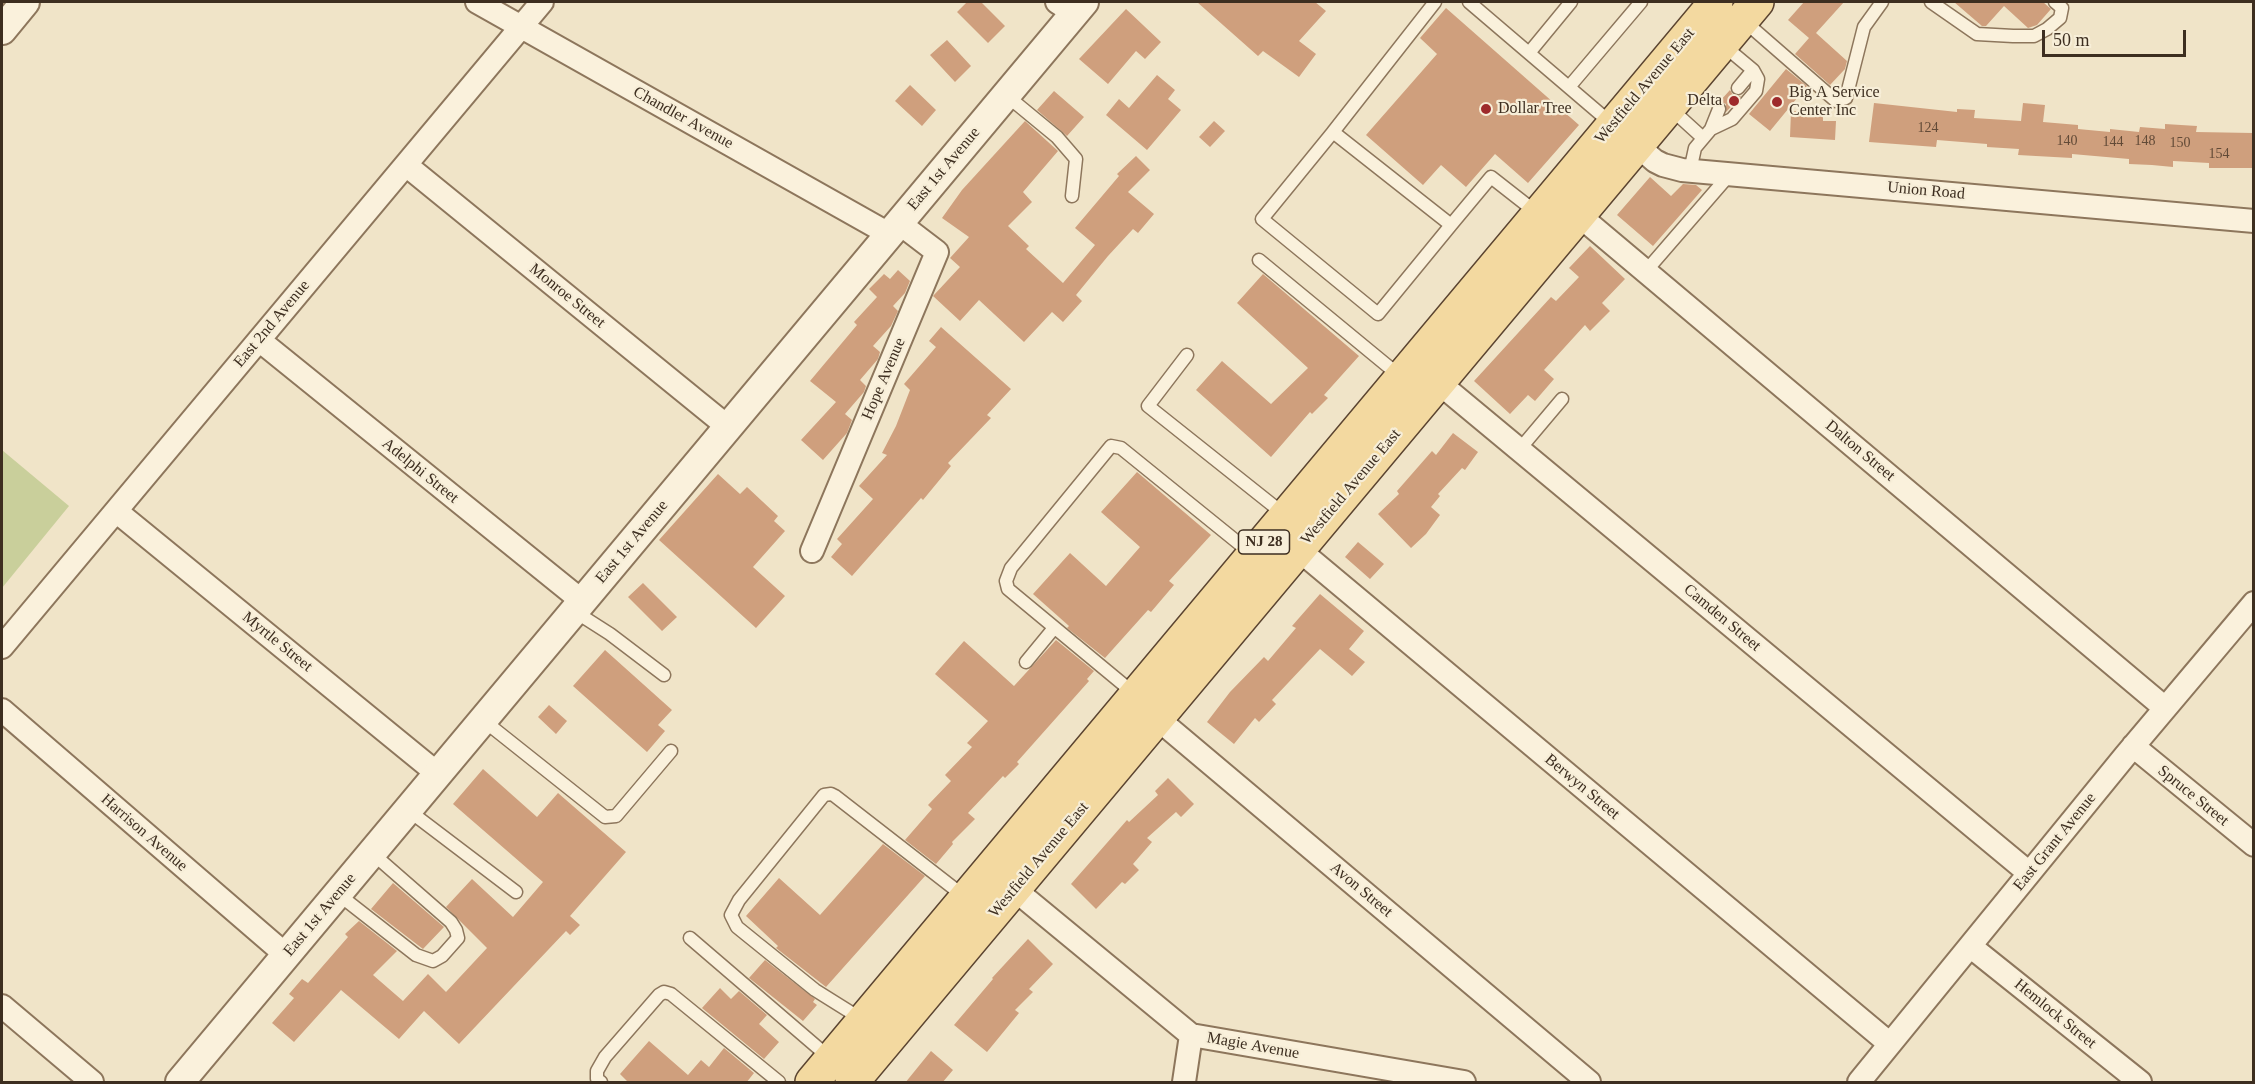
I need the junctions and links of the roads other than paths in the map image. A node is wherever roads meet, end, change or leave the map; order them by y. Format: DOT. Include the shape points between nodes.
graph roads {
  1 [pos="25,2"];
  2 [pos="477,2"];
  3 [pos="542,2"];
  4 [pos="1435,2"];
  5 [pos="1469,2"];
  6 [pos="1572,2"];
  7 [pos="1641,2"];
  8 [pos="1882,2"];
  9 [pos="1931,2"];
  10 [pos="2055,2"];
  11 [pos="1072,5"];
  12 [pos="1725,7"];
  13 [pos="521,27"];
  14 [pos="2,30"];
  15 [pos="1722,44"];
  16 [pos="1529,53"];
  17 [pos="1753,70"];
  18 [pos="1569,87"];
  19 [pos="1738,88"];
  20 [pos="1006,95"];
  21 [pos="1669,107"];
  22 [pos="1719,109"];
  23 [pos="1333,132"];
  24 [pos="1707,134"];
  25 [pos="1625,135"];
  26 [pos="405,165"];
  27 [pos="1690,171"];
  28 [pos="1730,174"];
  29 [pos="1072,196"];
  30 [pos="1557,208"];
  31 [pos="2253,221"];
  32 [pos="1451,225"];
  33 [pos="894,228"];
  34 [pos="1259,260"];
  35 [pos="1646,271"];
  36 [pos="259,340"];
  37 [pos="1187,355"];
  38 [pos="1418,374"];
  39 [pos="1562,399"];
  40 [pos="728,427"];
  41 [pos="1519,450"];
  42 [pos="116,510"];
  43 [pos="1286,532"];
  44 [pos="812,551"];
  45 [pos="1253,555"];
  46 [pos="2253,603"];
  47 [pos="578,606"];
  48 [pos="1054,628"];
  49 [pos="2,647"];
  50 [pos="1026,662"];
  51 [pos="664,675"];
  52 [pos="1142,704"];
  53 [pos="2165,708"];
  54 [pos="2,710"];
  55 [pos="483,720"];
  56 [pos="2133,746"];
  57 [pos="671,751"];
  58 [pos="438,774"];
  59 [pos="408,810"];
  60 [pos="2253,845"];
  61 [pos="372,853"];
  62 [pos="2029,873"];
  63 [pos="1002,879"];
  64 [pos="516,892"];
  65 [pos="338,894"];
  66 [pos="966,897"];
  67 [pos="690,938"];
  68 [pos="1970,946"];
  69 [pos="286,955"];
  70 [pos="2,1006"];
  71 [pos="876,1030"];
  72 [pos="1191,1035"];
  73 [pos="1890,1044"];
  74 [pos="832,1075"];
  75 [pos="92,1083"];
  76 [pos="180,1083"];
  77 [pos="601,1083"];
  78 [pos="779,1083"];
  79 [pos="1184,1083"];
  80 [pos="1464,1083"];
  81 [pos="1589,1083"];
  82 [pos="1859,1083"];
  83 [pos="2140,1083"];
  1 -- 14 [label="street"];
  2 -- 13 [label="street, Chandler Avenue"];
  3 -- 13 [label="street, East 2nd Avenue"];
  4 -- 23 [label="lane"];
  5 -- 16 [label="lane"];
  6 -- 16 [label="lane"];
  7 -- 18 [label="lane"];
  8 -- 12 [label="lane" via="1864,27 1846,98 1836,102"];
  9 -- 10 [label="lane" via="1977,34 2034,36 2060,18 2062,8"];
  11 -- 20 [label="street, East 1st Avenue"];
  12 -- 15 [label="main road, Westfield Avenue East / NJ 28"];
  12 -- 25 [label="main road, Westfield Avenue East / NJ 28"];
  13 -- 26 [label="street, East 2nd Avenue"];
  13 -- 33 [label="street, Chandler Avenue"];
  15 -- 17 [label="lane"];
  15 -- 21 [label="main road, Westfield Avenue East / NJ 28"];
  16 -- 18 [label="lane"];
  17 -- 19 [label="lane"];
  17 -- 24 [label="lane" via="1758,78 1756,91 1732,119"];
  18 -- 25 [label="lane"];
  20 -- 29 [label="lane" via="1058,137 1076,159"];
  20 -- 33 [label="street, East 1st Avenue"];
  21 -- 24 [label="lane"];
  21 -- 25 [label="main road, Westfield Avenue East / NJ 28"];
  22 -- 24 [label="lane"];
  23 -- 32 [label="lane"];
  23 -- 32 [label="lane" via="1262,219 1378,314"];
  24 -- 27 [label="lane" via="1695,148"];
  25 -- 27 [label="street, Union Road" via="1663,165"];
  25 -- 30 [label="main road, Westfield Avenue East / NJ 28"];
  26 -- 36 [label="street, East 2nd Avenue"];
  26 -- 40 [label="street, Monroe Street"];
  27 -- 28 [label="street, Union Road"];
  28 -- 31 [label="street, Union Road"];
  28 -- 35 [label="lane"];
  30 -- 32 [label="lane" via="1491,177"];
  30 -- 35 [label="street, Dalton Street"];
  30 -- 38 [label="main road, Westfield Avenue East / NJ 28"];
  33 -- 40 [label="street, East 1st Avenue"];
  33 -- 44 [label="street, Hope Avenue" via="937,252"];
  34 -- 38 [label="lane"];
  35 -- 53 [label="street, Dalton Street"];
  36 -- 42 [label="street, East 2nd Avenue"];
  36 -- 47 [label="street, Adelphi Street"];
  37 -- 43 [label="lane" via="1148,406"];
  38 -- 41 [label="street, Camden Street"];
  38 -- 43 [label="main road, Westfield Avenue East / NJ 28"];
  39 -- 41 [label="lane"];
  40 -- 47 [label="street, East 1st Avenue"];
  41 -- 62 [label="street, Camden Street"];
  42 -- 49 [label="street, East 2nd Avenue"];
  42 -- 58 [label="street, Myrtle Street"];
  43 -- 45 [label="main road, Westfield Avenue East / NJ 28"];
  43 -- 52 [label="main road, Westfield Avenue East / NJ 28"];
  43 -- 73 [label="street, Berwyn Street"];
  45 -- 48 [label="lane" via="1121,448 1111,446 1007,574 1008,589"];
  45 -- 52 [label="main road, Westfield Avenue East / NJ 28"];
  46 -- 53 [label="street, East Grant Avenue"];
  47 -- 51 [label="lane"];
  47 -- 55 [label="street, East 1st Avenue"];
  48 -- 50 [label="lane"];
  48 -- 52 [label="lane"];
  52 -- 63 [label="main road, Westfield Avenue East / NJ 28"];
  52 -- 81 [label="street, Avon Street"];
  53 -- 56 [label="street, East Grant Avenue"];
  54 -- 69 [label="street, Harrison Avenue"];
  55 -- 57 [label="lane" via="605,817 616,816"];
  55 -- 58 [label="street, East 1st Avenue"];
  56 -- 60 [label="street, Spruce Street"];
  56 -- 62 [label="street, East Grant Avenue"];
  58 -- 59 [label="street, East 1st Avenue"];
  59 -- 61 [label="street, East 1st Avenue"];
  59 -- 64 [label="lane"];
  61 -- 65 [label="street, East 1st Avenue"];
  61 -- 65 [label="lane" via="442,914 458,938 433,961 416,955"];
  62 -- 68 [label="street, East Grant Avenue"];
  63 -- 66 [label="main road, Westfield Avenue East / NJ 28"];
  63 -- 71 [label="main road, Westfield Avenue East / NJ 28"];
  63 -- 72 [label="street, Magie Avenue"];
  65 -- 69 [label="street, East 1st Avenue"];
  66 -- 71 [label="main road, Westfield Avenue East / NJ 28"];
  66 -- 71 [label="lane" via="831,794 824,795 739,900 731,915 737,927 815,990"];
  67 -- 74 [label="lane"];
  68 -- 73 [label="street, East Grant Avenue"];
  68 -- 83 [label="street, Hemlock Street"];
  69 -- 76 [label="street, East 1st Avenue"];
  70 -- 75 [label="street"];
  71 -- 74 [label="main road, Westfield Avenue East / NJ 28"];
  72 -- 79 [label="street"];
  72 -- 80 [label="street, Magie Avenue"];
  73 -- 82 [label="street, East Grant Avenue"];
  77 -- 78 [label="lane" via="597,1071 605,1057 664,992"];
}
